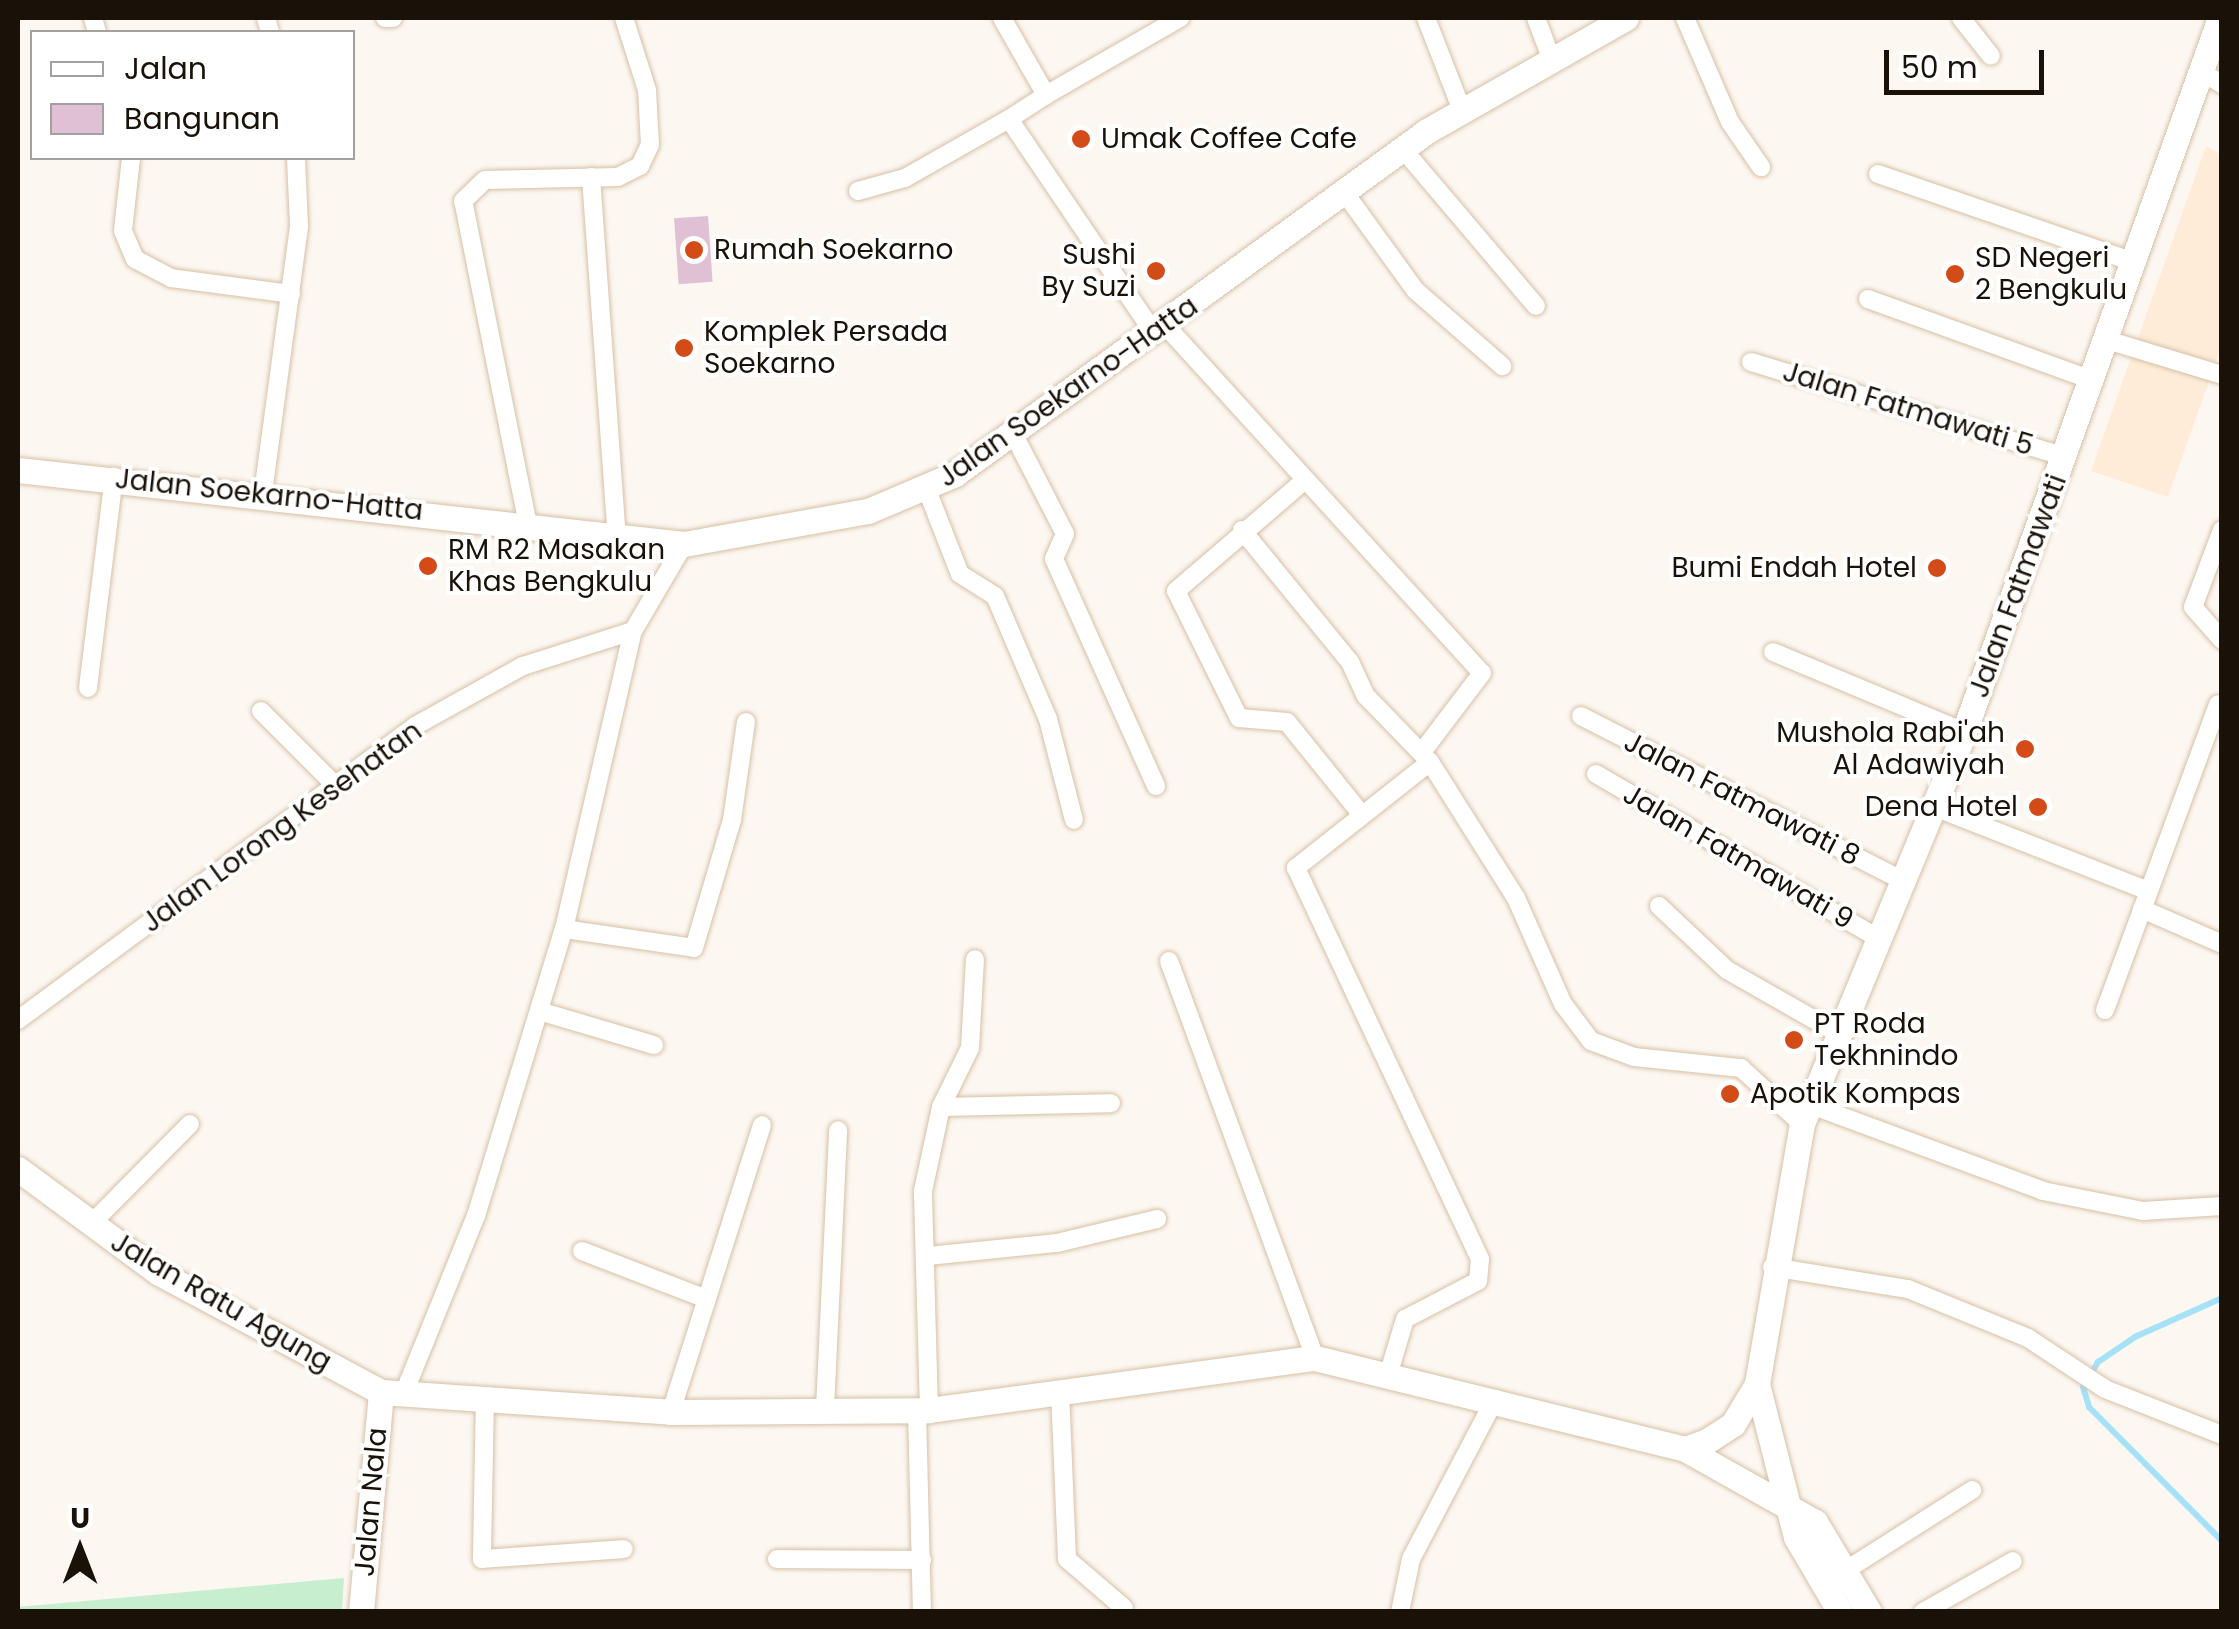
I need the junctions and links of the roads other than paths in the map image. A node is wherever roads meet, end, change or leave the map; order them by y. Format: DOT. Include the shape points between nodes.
graph roads {
  1 [pos="624,18"];
  2 [pos="1002,18"];
  3 [pos="1180,18"];
  4 [pos="1426,18"];
  5 [pos="1536,18"];
  6 [pos="1626,18"];
  7 [pos="1685,18"];
  8 [pos="1961,18"];
  9 [pos="2220,18"];
  10 [pos="1991,56"];
  11 [pos="1550,58"];
  12 [pos="2211,77"];
  13 [pos="1046,95"];
  14 [pos="1461,108"];
  15 [pos="1010,120"];
  16 [pos="1402,148"];
  17 [pos="132,160"];
  18 [pos="296,160"];
  19 [pos="1761,167"];
  20 [pos="1878,174"];
  21 [pos="591,177"];
  22 [pos="1342,189"];
  23 [pos="858,191"];
  24 [pos="2136,262"];
  25 [pos="291,294"];
  26 [pos="1868,299"];
  27 [pos="1536,306"];
  28 [pos="1160,330"];
  29 [pos="2107,340"];
  30 [pos="1751,362"];
  31 [pos="1502,366"];
  32 [pos="2222,375"];
  33 [pos="2092,380"];
  34 [pos="1014,435"];
  35 [pos="2065,457"];
  36 [pos="18,470"];
  37 [pos="114,477"];
  38 [pos="1305,480"];
  39 [pos="927,490"];
  40 [pos="263,494"];
  41 [pos="528,525"];
  42 [pos="1242,530"];
  43 [pos="2222,530"];
  44 [pos="617,540"];
  45 [pos="684,544"];
  46 [pos="633,631"];
  47 [pos="2222,640"];
  48 [pos="1773,652"];
  49 [pos="88,688"];
  50 [pos="2218,704"];
  51 [pos="261,711"];
  52 [pos="1581,716"];
  53 [pos="746,722"];
  54 [pos="1964,732"];
  55 [pos="1426,757"];
  56 [pos="1596,774"];
  57 [pos="334,784"];
  58 [pos="1156,786"];
  59 [pos="1934,807"];
  60 [pos="1362,815"];
  61 [pos="1074,820"];
  62 [pos="1904,880"];
  63 [pos="2145,900"];
  64 [pos="1659,906"];
  65 [pos="564,929"];
  66 [pos="1880,939"];
  67 [pos="2222,944"];
  68 [pos="974,959"];
  69 [pos="1169,961"];
  70 [pos="2104,1010"];
  71 [pos="538,1011"];
  72 [pos="18,1020"];
  73 [pos="1841,1035"];
  74 [pos="654,1045"];
  75 [pos="1111,1103"];
  76 [pos="941,1108"];
  77 [pos="1807,1115"];
  78 [pos="190,1124"];
  79 [pos="762,1125"];
  80 [pos="838,1130"];
  81 [pos="18,1170"];
  82 [pos="2222,1206"];
  83 [pos="1157,1219"];
  84 [pos="90,1225"];
  85 [pos="582,1251"];
  86 [pos="928,1256"];
  87 [pos="1772,1267"];
  88 [pos="704,1298"];
  89 [pos="1315,1358"];
  90 [pos="1390,1369"];
  91 [pos="1757,1384"];
  92 [pos="1060,1391"];
  93 [pos="392,1393"];
  94 [pos="485,1397"];
  95 [pos="1495,1399"];
  96 [pos="825,1409"];
  97 [pos="923,1410"];
  98 [pos="671,1412"];
  99 [pos="2222,1435"];
  100 [pos="1686,1448"];
  101 [pos="1972,1490"];
  102 [pos="1792,1504"];
  103 [pos="624,1549"];
  104 [pos="777,1559"];
  105 [pos="922,1560"];
  106 [pos="2013,1561"];
  107 [pos="1843,1572"];
  108 [pos="1124,1608"];
  109 [pos="361,1612"];
  110 [pos="922,1612"];
  111 [pos="1400,1612"];
  112 [pos="1840,1612"];
  113 [pos="1869,1612"];
  114 [pos="1923,1612"];
  1 -- 21 [label="street" via="647,90 650,145 635,173"];
  2 -- 13 [label="street"];
  3 -- 13 [label="street"];
  4 -- 14 [label="street"];
  5 -- 11 [label="street"];
  6 -- 11 [label="street, Jalan Soekarno-Hatta"];
  7 -- 19 [label="street" via="1730,122"];
  8 -- 10 [label="street"];
  9 -- 12 [label="street, Jalan Fatmawati"];
  11 -- 14 [label="street, Jalan Soekarno-Hatta"];
  12 -- 24 [label="street, Jalan Fatmawati"];
  13 -- 15 [label="street"];
  14 -- 16 [label="street, Jalan Soekarno-Hatta"];
  15 -- 23 [label="street" via="905,178"];
  15 -- 28 [label="street"];
  16 -- 22 [label="street, Jalan Soekarno-Hatta"];
  16 -- 27 [label="street"];
  17 -- 25 [label="street" via="123,231 136,260 171,278"];
  18 -- 25 [label="street"];
  20 -- 24 [label="street"];
  21 -- 41 [label="street" via="485,180 463,201"];
  21 -- 44 [label="street"];
  22 -- 28 [label="street, Jalan Soekarno-Hatta"];
  22 -- 31 [label="street" via="1415,290"];
  24 -- 29 [label="street, Jalan Fatmawati"];
  25 -- 40 [label="street"];
  26 -- 33 [label="street"];
  28 -- 34 [label="street, Jalan Soekarno-Hatta"];
  28 -- 38 [label="street"];
  29 -- 32 [label="street"];
  29 -- 33 [label="street, Jalan Fatmawati"];
  30 -- 35 [label="street, Jalan Fatmawati 5"];
  33 -- 35 [label="street, Jalan Fatmawati"];
  34 -- 39 [label="street, Jalan Soekarno-Hatta"];
  34 -- 58 [label="street" via="1066,534 1054,559"];
  35 -- 54 [label="street, Jalan Fatmawati"];
  36 -- 37 [label="street, Jalan Soekarno-Hatta"];
  37 -- 40 [label="street, Jalan Soekarno-Hatta"];
  37 -- 49 [label="street"];
  38 -- 42 [label="street"];
  38 -- 55 [label="street" via="1482,673"];
  39 -- 45 [label="street, Jalan Soekarno-Hatta" via="798,528"];
  39 -- 61 [label="street" via="960,574 995,596 1048,719"];
  40 -- 41 [label="street, Jalan Soekarno-Hatta"];
  41 -- 44 [label="street, Jalan Soekarno-Hatta"];
  42 -- 55 [label="street" via="1350,662 1366,696"];
  42 -- 60 [label="street" via="1177,585 1177,595 1240,718 1287,722"];
  43 -- 47 [label="street" via="2193,606"];
  44 -- 45 [label="street, Jalan Soekarno-Hatta"];
  45 -- 46 [label="street"];
  46 -- 57 [label="street, Jalan Lorong Kesehatan" via="523,666"];
  46 -- 65 [label="street"];
  48 -- 54 [label="street"];
  50 -- 63 [label="street"];
  51 -- 57 [label="street"];
  52 -- 62 [label="street, Jalan Fatmawati 8"];
  53 -- 65 [label="street" via="732,820 694,948"];
  54 -- 59 [label="street, Jalan Fatmawati"];
  55 -- 60 [label="street"];
  55 -- 77 [label="street" via="1591,1041 1634,1057 1741,1068"];
  56 -- 66 [label="street, Jalan Fatmawati 9"];
  57 -- 72 [label="street, Jalan Lorong Kesehatan"];
  59 -- 62 [label="street, Jalan Fatmawati"];
  59 -- 63 [label="street"];
  60 -- 90 [label="street" via="1296,868 1481,1270 1478,1282 1404,1318"];
  62 -- 66 [label="street, Jalan Fatmawati"];
  63 -- 67 [label="street"];
  63 -- 70 [label="street"];
  64 -- 73 [label="street" via="1727,970"];
  65 -- 71 [label="street"];
  66 -- 73 [label="street, Jalan Fatmawati"];
  68 -- 76 [label="street" via="970,1048"];
  69 -- 89 [label="street"];
  71 -- 74 [label="street"];
  71 -- 93 [label="street" via="476,1216"];
  73 -- 77 [label="street, Jalan Fatmawati"];
  75 -- 76 [label="street"];
  76 -- 86 [label="street" via="923,1190"];
  77 -- 82 [label="street" via="2044,1191 2143,1211"];
  77 -- 87 [label="street, Jalan Fatmawati"];
  78 -- 84 [label="street"];
  79 -- 88 [label="street"];
  80 -- 96 [label="street"];
  81 -- 84 [label="street, Jalan Ratu Agung"];
  83 -- 86 [label="street" via="1056,1243"];
  84 -- 93 [label="street, Jalan Ratu Agung" via="198,1296"];
  85 -- 88 [label="street"];
  86 -- 97 [label="street"];
  87 -- 91 [label="street, Jalan Fatmawati"];
  87 -- 99 [label="street" via="1908,1289 2014,1330 2105,1389"];
  88 -- 98 [label="street"];
  89 -- 90 [label="street"];
  89 -- 92 [label="street"];
  90 -- 95 [label="street"];
  91 -- 100 [label="street" via="1733,1424"];
  91 -- 102 [label="street"];
  92 -- 97 [label="street"];
  92 -- 108 [label="street" via="1067,1558"];
  93 -- 94 [label="street"];
  93 -- 109 [label="street, Jalan Nala"];
  94 -- 98 [label="street"];
  94 -- 103 [label="street" via="482,1559"];
  95 -- 100 [label="street"];
  95 -- 111 [label="street" via="1411,1558"];
  96 -- 97 [label="street"];
  96 -- 98 [label="street"];
  97 -- 105 [label="street"];
  100 -- 102 [label="street"];
  101 -- 107 [label="street"];
  102 -- 107 [label="street" via="1816,1522"];
  102 -- 112 [label="street" via="1796,1537"];
  104 -- 105 [label="street"];
  105 -- 110 [label="street"];
  106 -- 114 [label="street"];
  107 -- 113 [label="street"];
}
